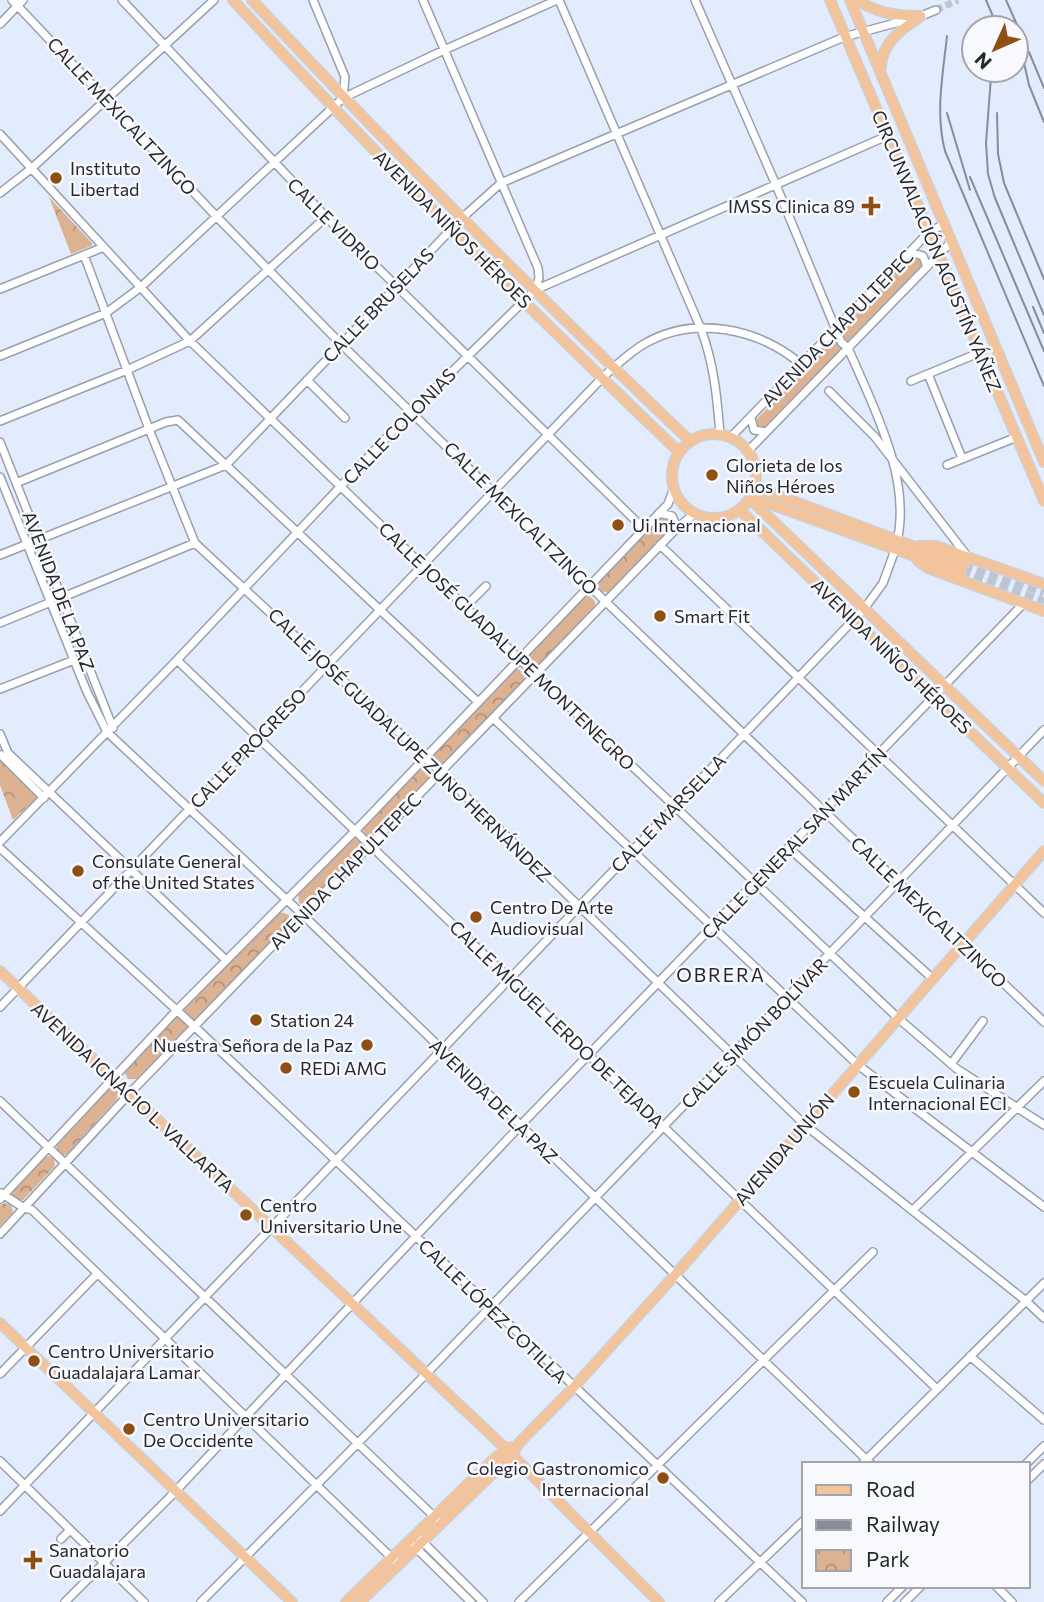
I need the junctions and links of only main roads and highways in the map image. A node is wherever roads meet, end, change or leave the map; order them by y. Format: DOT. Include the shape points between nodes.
graph roads {
  1 [pos="233,0"];
  2 [pos="252,0"];
  3 [pos="830,0"];
  4 [pos="850,0"];
  5 [pos="858,0"];
  6 [pos="880,72"];
  7 [pos="1019,402"];
  8 [pos="1004,408"];
  9 [pos="690,441"];
  10 [pos="680,452"];
  11 [pos="1044,462"];
  12 [pos="752,494"];
  13 [pos="1044,501"];
  14 [pos="740,510"];
  15 [pos="909,550"];
  16 [pos="964,565"];
  17 [pos="1044,584"];
  18 [pos="1044,611"];
  19 [pos="1044,781"];
  20 [pos="1044,803"];
  21 [pos="1044,851"];
  22 [pos="0,971"];
  23 [pos="0,1322"];
  24 [pos="509,1452"];
  25 [pos="395,1561"];
  26 [pos="292,1602"];
  27 [pos="346,1602"];
  28 [pos="360,1602"];
  29 [pos="659,1602"];
  1 -- 10 [label="main road, AVENIDA NIÑOS HÉROES" via="332,108"];
  2 -- 9 [label="main road, AVENIDA NIÑOS HÉROES" via="462,218"];
  3 -- 8 [label="main road, CIRCUNVALACIÓN AGUSTÍN YÁÑEZ"];
  4 -- 6 [label="main road, CIRCUNVALACIÓN AGUSTÍN YÁÑEZ"];
  5 -- 6 [label="main road" via="881,12 921,16 889,43"];
  6 -- 7 [label="main road, CIRCUNVALACIÓN AGUSTÍN YÁÑEZ"];
  7 -- 8 [label="main road"];
  7 -- 11 [label="main road, CIRCUNVALACIÓN AGUSTÍN YÁÑEZ"];
  8 -- 13 [label="main road, CIRCUNVALACIÓN AGUSTÍN YÁÑEZ"];
  9 -- 10 [label="main road"];
  9 -- 12 [label="main road" via="720,434 748,451 756,470"];
  10 -- 14 [label="main road" via="672,469 682,503 706,518 730,516"];
  12 -- 14 [label="main road"];
  12 -- 15 [label="main road"];
  12 -- 19 [label="main road, AVENIDA NIÑOS HÉROES"];
  14 -- 20 [label="main road, AVENIDA NIÑOS HÉROES"];
  15 -- 16 [label="main road"];
  15 -- 16 [label="main road" via="936,546"];
  15 -- 18 [label="main road" via="928,568"];
  16 -- 17 [label="main road"];
  21 -- 24 [label="main road, AVENIDA UNIÓN" via="674,1275"];
  22 -- 24 [label="main road, AVENIDA IGNACIO L. VALLARTA"];
  23 -- 26 [label="main road"];
  24 -- 25 [label="main road, AVENIDA UNIÓN"];
  24 -- 29 [label="main road, AVENIDA IGNACIO L. VALLARTA"];
  25 -- 27 [label="main road"];
  25 -- 28 [label="main road"];
}
